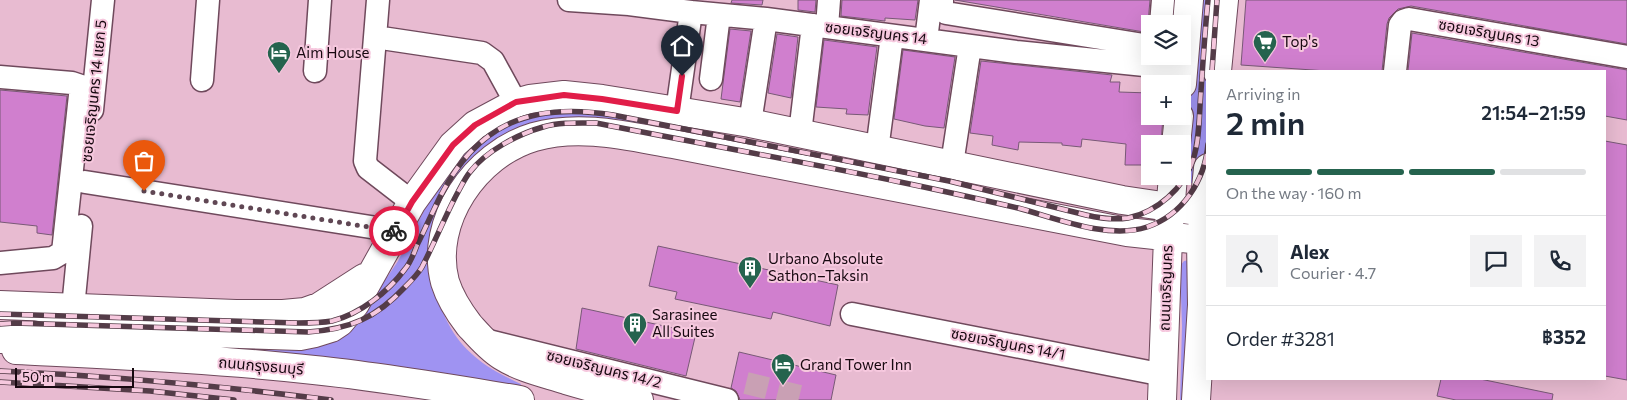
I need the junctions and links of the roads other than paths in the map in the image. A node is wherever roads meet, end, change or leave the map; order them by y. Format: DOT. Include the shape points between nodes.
graph roads {
  1 [pos="103,0"];
  2 [pos="208,0"];
  3 [pos="320,0"];
  4 [pos="378,0"];
  5 [pos="569,0"];
  6 [pos="829,0"];
  7 [pos="931,0"];
  8 [pos="942,0"];
  9 [pos="1163,0"];
  10 [pos="1189,0"];
  11 [pos="1224,0"];
  12 [pos="640,3"];
  13 [pos="690,12"];
  14 [pos="719,15"];
  15 [pos="1162,15"];
  16 [pos="766,19"];
  17 [pos="820,26"];
  18 [pos="1073,34"];
  19 [pos="892,36"];
  20 [pos="375,37"];
  21 [pos="926,40"];
  22 [pos="1141,45"];
  23 [pos="970,46"];
  24 [pos="1627,57"];
  25 [pos="1070,58"];
  26 [pos="1217,70"];
  27 [pos="1395,70"];
  28 [pos="315,71"];
  29 [pos="1177,75"];
  30 [pos="1183,75"];
  31 [pos="0,77"];
  32 [pos="711,79"];
  33 [pos="202,80"];
  34 [pos="88,86"];
  35 [pos="516,102"];
  36 [pos="677,111"];
  37 [pos="750,123"];
  38 [pos="800,133"];
  39 [pos="673,144"];
  40 [pos="877,150"];
  41 [pos="952,164"];
  42 [pos="85,182"];
  43 [pos="1172,185"];
  44 [pos="1206,186"];
  45 [pos="412,202"];
  46 [pos="1170,208"];
  47 [pos="1203,212"];
  48 [pos="396,231"];
  49 [pos="1168,237"];
  50 [pos="1201,240"];
  51 [pos="0,263"];
  52 [pos="374,272"];
  53 [pos="0,305"];
  54 [pos="73,308"];
  55 [pos="852,314"];
  56 [pos="0,339"];
  57 [pos="481,339"];
  58 [pos="0,350"];
  59 [pos="1163,387"];
  60 [pos="632,398"];
  61 [pos="520,400"];
  62 [pos="727,400"];
  63 [pos="1196,400"];
  1 -- 34 [label="street, ซอยเจริญนคร 14 แยก 5"];
  2 -- 33 [label="street"];
  3 -- 28 [label="street"];
  4 -- 20 [label="street"];
  5 -- 12 [label="street, ซอยเจริญนคร 14"];
  6 -- 17 [label="street"];
  7 -- 21 [label="street"];
  8 -- 18 [label="street" via="942,9 946,13"];
  9 -- 15 [label="street"];
  10 -- 30 [label="main road"];
  11 -- 26 [label="main road"];
  12 -- 13 [label="street, ซอยเจริญนคร 14"];
  13 -- 14 [label="street, ซอยเจริญนคร 14"];
  13 -- 36 [label="street"];
  14 -- 16 [label="street, ซอยเจริญนคร 14"];
  14 -- 32 [label="street"];
  16 -- 17 [label="street, ซอยเจริญนคร 14"];
  16 -- 37 [label="street"];
  17 -- 19 [label="street, ซอยเจริญนคร 14"];
  17 -- 38 [label="street"];
  18 -- 22 [label="street"];
  18 -- 25 [label="street"];
  19 -- 21 [label="street, ซอยเจริญนคร 14"];
  19 -- 40 [label="street"];
  20 -- 35 [label="street" via="482,54 493,61"];
  20 -- 45 [label="street" via="365,161 368,168"];
  21 -- 23 [label="street, ซอยเจริญนคร 14"];
  23 -- 25 [label="street, ซอยเจริญนคร 14"];
  23 -- 41 [label="street"];
  24 -- 27 [label="street, ซอยเจริญนคร 13" via="1405,19 1400,26"];
  25 -- 29 [label="street, ซอยเจริญนคร 14"];
  31 -- 34 [label="street"];
  34 -- 42 [label="street, ซอยเจริญนคร 14 แยก 5"];
  34 -- 51 [label="street" via="63,252 53,258"];
  35 -- 36 [label="main road" via="564,95"];
  35 -- 45 [label="main road" via="475,125 453,145"];
  36 -- 37 [label="main road"];
  36 -- 39 [label="main road"];
  37 -- 38 [label="main road"];
  38 -- 40 [label="main road"];
  39 -- 49 [label="main road" via="1036,215"];
  39 -- 57 [label="main road" via="580,130 555,132 504,151 474,178 450,215 443,239 443,259 445,281 452,299"];
  40 -- 41 [label="main road"];
  41 -- 46 [label="main road"];
  42 -- 48 [label="street"];
  42 -- 54 [label="street, ซอยเจริญนคร 14 แยก 5"];
  43 -- 46 [label="main road, ถนนเจริญนคร"];
  44 -- 47 [label="main road"];
  45 -- 48 [label="main road"];
  46 -- 47 [label="main road"];
  46 -- 49 [label="main road, ถนนเจริญนคร"];
  47 -- 50 [label="main road"];
  48 -- 52 [label="main road"];
  49 -- 50 [label="main road"];
  49 -- 59 [label="main road, ถนนเจริญนคร"];
  50 -- 63 [label="main road" via="1202,306"];
  52 -- 54 [label="main road" via="319,307 305,312 236,314"];
  52 -- 56 [label="main road" via="358,300 340,322 315,333 282,336 116,330 70,331"];
  53 -- 54 [label="main road"];
  55 -- 59 [label="street, ซอยเจริญนคร 14/1"];
  57 -- 60 [label="main road" via="501,356 528,369"];
  57 -- 62 [label="street, ซอยเจริญนคร 14/2"];
  58 -- 61 [label="main road, ถนนกรุงธนบุรี" via="166,358 315,370"];
}
